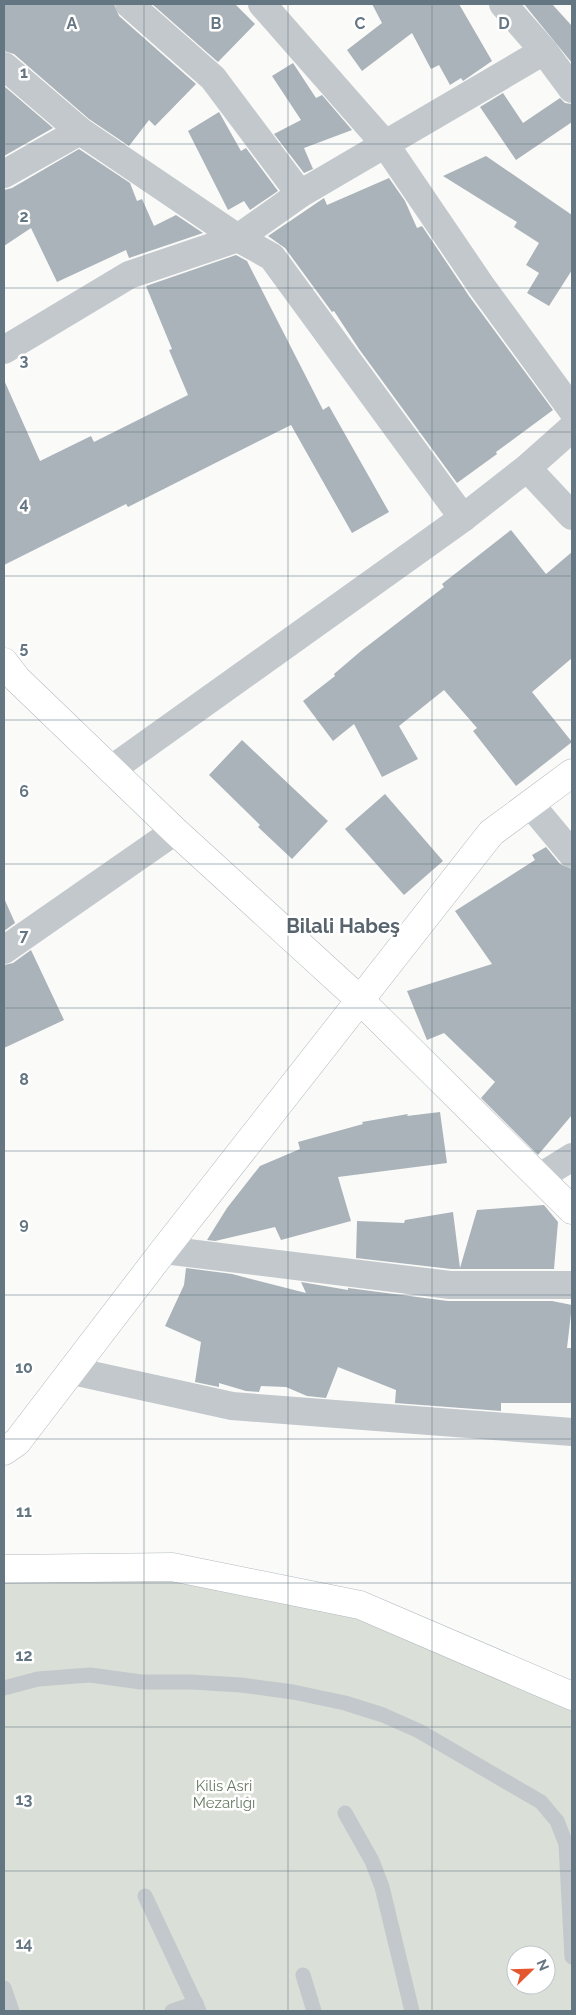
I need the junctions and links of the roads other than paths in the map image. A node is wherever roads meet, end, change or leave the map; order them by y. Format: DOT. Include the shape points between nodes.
graph roads {
  1 [pos="129,4"];
  2 [pos="262,4"];
  3 [pos="503,4"];
  4 [pos="544,50"];
  5 [pos="4,66"];
  6 [pos="572,89"];
  7 [pos="80,131"];
  8 [pos="385,144"];
  9 [pos="4,174"];
  10 [pos="300,194"];
  11 [pos="238,238"];
  12 [pos="4,350"];
  13 [pos="572,410"];
  14 [pos="572,428"];
  15 [pos="527,468"];
  16 [pos="572,516"];
  17 [pos="463,518"];
  18 [pos="8,676"];
  19 [pos="112,769"];
  20 [pos="572,773"];
  21 [pos="530,804"];
  22 [pos="175,831"];
  23 [pos="572,854"];
  24 [pos="4,950"];
  25 [pos="360,1000"];
  26 [pos="572,1157"];
  27 [pos="540,1177"];
  28 [pos="572,1210"];
  29 [pos="164,1250"];
  30 [pos="572,1285"];
  31 [pos="73,1371"];
  32 [pos="572,1432"];
  33 [pos="4,1451"];
  34 [pos="4,1569"];
  35 [pos="4,1688"];
  36 [pos="572,1696"];
  37 [pos="345,1812"];
  38 [pos="145,1896"];
  39 [pos="572,1957"];
  40 [pos="302,1975"];
  41 [pos="4,1988"];
  42 [pos="198,2007"];
  43 [pos="12,2011"];
  44 [pos="172,2011"];
  45 [pos="314,2011"];
  46 [pos="412,2011"];
  1 -- 10 [label="street" via="213,78"];
  2 -- 8 [label="street"];
  3 -- 4 [label="street"];
  4 -- 6 [label="street"];
  4 -- 8 [label="street"];
  5 -- 7 [label="street"];
  7 -- 9 [label="street"];
  7 -- 11 [label="street"];
  8 -- 10 [label="street"];
  8 -- 13 [label="street" via="482,287"];
  10 -- 11 [label="street"];
  11 -- 12 [label="street" via="129,275"];
  11 -- 17 [label="street" via="272,257"];
  14 -- 15 [label="street"];
  15 -- 16 [label="street"];
  15 -- 17 [label="street"];
  17 -- 19 [label="street"];
  18 -- 19 [label="street"];
  19 -- 22 [label="street"];
  20 -- 21 [label="street"];
  21 -- 23 [label="street"];
  21 -- 25 [label="street" via="491,833"];
  22 -- 24 [label="street"];
  22 -- 25 [label="street"];
  25 -- 27 [label="street"];
  25 -- 29 [label="street"];
  26 -- 27 [label="street"];
  27 -- 28 [label="street"];
  29 -- 30 [label="street" via="450,1285"];
  29 -- 31 [label="street"];
  31 -- 32 [label="street" via="232,1406"];
  31 -- 33 [label="street" via="17,1442"];
  34 -- 36 [label="street" via="172,1566 360,1605"];
  35 -- 39 [label="lane" via="38,1679 90,1675 141,1682 241,1685 345,1703 419,1731 541,1802 557,1821 566,1844"];
  37 -- 46 [label="lane" via="360,1836 382,1887"];
  38 -- 42 [label="lane"];
  40 -- 45 [label="lane"];
  41 -- 43 [label="lane"];
  42 -- 44 [label="lane"];
}
